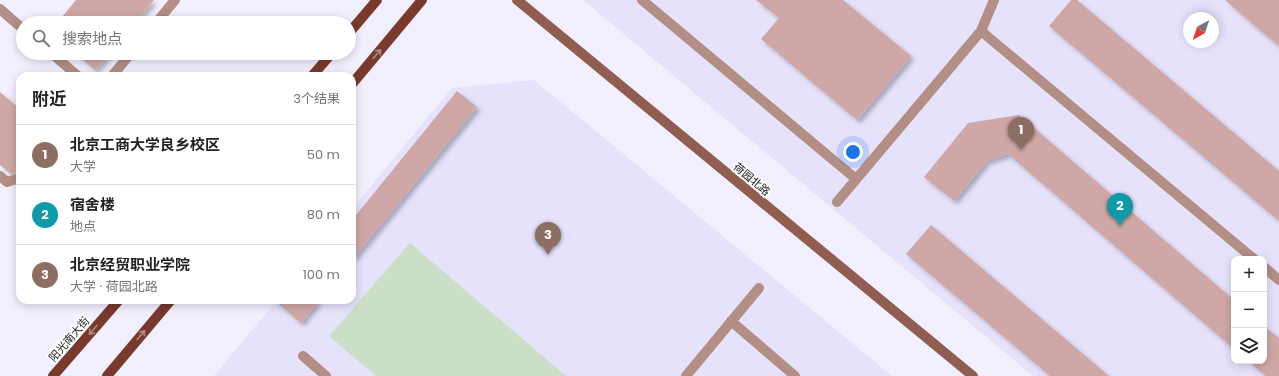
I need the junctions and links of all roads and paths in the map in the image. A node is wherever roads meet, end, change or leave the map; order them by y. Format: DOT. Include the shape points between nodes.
graph roads {
  1 [pos="175,0"];
  2 [pos="377,0"];
  3 [pos="422,0"];
  4 [pos="517,0"];
  5 [pos="642,0"];
  6 [pos="994,0"];
  7 [pos="0,9"];
  8 [pos="162,16"];
  9 [pos="16,23"];
  10 [pos="356,25"];
  11 [pos="981,31"];
  12 [pos="59,60"];
  13 [pos="125,60"];
  14 [pos="326,60"];
  15 [pos="73,72"];
  16 [pos="115,72"];
  17 [pos="315,72"];
  18 [pos="356,79"];
  19 [pos="0,176"];
  20 [pos="16,179"];
  21 [pos="856,179"];
  22 [pos="837,202"];
  23 [pos="1250,256"];
  24 [pos="1267,270"];
  25 [pos="1279,280"];
  26 [pos="759,288"];
  27 [pos="116,304"];
  28 [pos="168,304"];
  29 [pos="731,321"];
  30 [pos="303,356"];
  31 [pos="53,376"];
  32 [pos="107,376"];
  33 [pos="326,376"];
  34 [pos="686,376"];
  35 [pos="795,376"];
  36 [pos="972,376"];
  1 -- 8 [label="street"];
  2 -- 10 [label="main road"];
  18 -- 3 [label="main road, one-way"];
  4 -- 36 [label="street, 荷园北路"];
  5 -- 21 [label="street"];
  6 -- 11 [label="street"];
  7 -- 9 [label="street"];
  11 -- 21 [label="street"];
  11 -- 23 [label="street"];
  12 -- 15 [label="street"];
  13 -- 16 [label="street"];
  14 -- 17 [label="main road"];
  19 -- 20 [label="street" via="7,182"];
  21 -- 22 [label="street"];
  24 -- 25 [label="street"];
  26 -- 29 [label="street"];
  27 -- 31 [label="main road, 阳光南大街, one-way"];
  32 -- 28 [label="main road, one-way"];
  29 -- 34 [label="street"];
  29 -- 35 [label="street"];
  30 -- 33 [label="street"];
}
